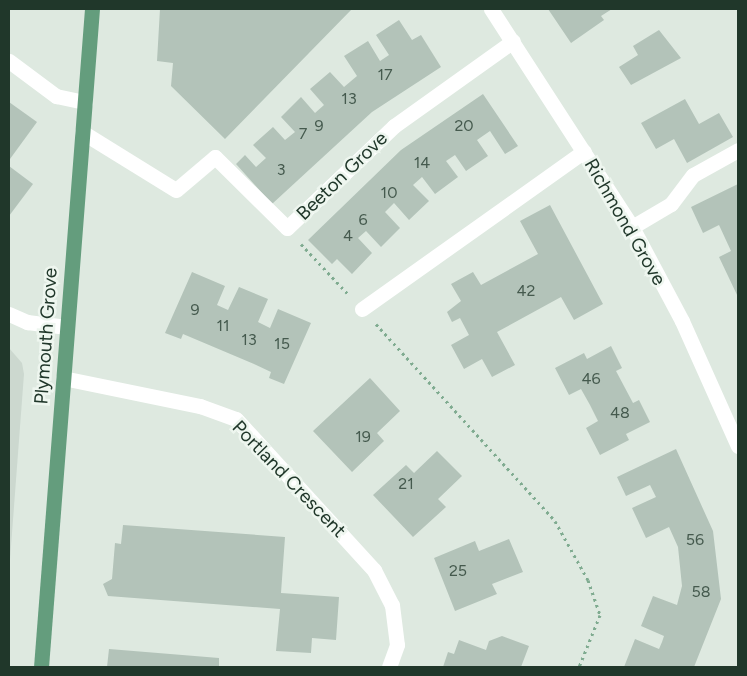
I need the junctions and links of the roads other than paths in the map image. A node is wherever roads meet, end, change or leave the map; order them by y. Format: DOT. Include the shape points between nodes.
graph roads {
  1 [pos="92,9"];
  2 [pos="491,9"];
  3 [pos="513,41"];
  4 [pos="9,61"];
  5 [pos="85,102"];
  6 [pos="82,132"];
  7 [pos="738,150"];
  8 [pos="584,151"];
  9 [pos="632,227"];
  10 [pos="362,309"];
  11 [pos="9,314"];
  12 [pos="67,327"];
  13 [pos="63,378"];
  14 [pos="738,446"];
  15 [pos="41,667"];
  16 [pos="389,667"];
  1 -- 5 [label="main road, Plymouth Grove"];
  2 -- 3 [label="street, Richmond Grove"];
  3 -- 6 [label="street, Beeton Grove" via="394,126 287,228 215,157 176,190"];
  3 -- 8 [label="street, Richmond Grove"];
  4 -- 5 [label="street" via="56,96"];
  5 -- 6 [label="main road, Plymouth Grove"];
  6 -- 12 [label="main road, Plymouth Grove"];
  7 -- 9 [label="street" via="693,175 671,204"];
  8 -- 9 [label="street, Richmond Grove"];
  8 -- 10 [label="street"];
  9 -- 14 [label="street, Richmond Grove" via="682,321"];
  11 -- 12 [label="street" via="27,322"];
  12 -- 13 [label="main road, Plymouth Grove"];
  13 -- 15 [label="main road, Plymouth Grove"];
  13 -- 16 [label="street, Portland Crescent" via="200,406 236,419 374,570 392,605 397,646"];
}
